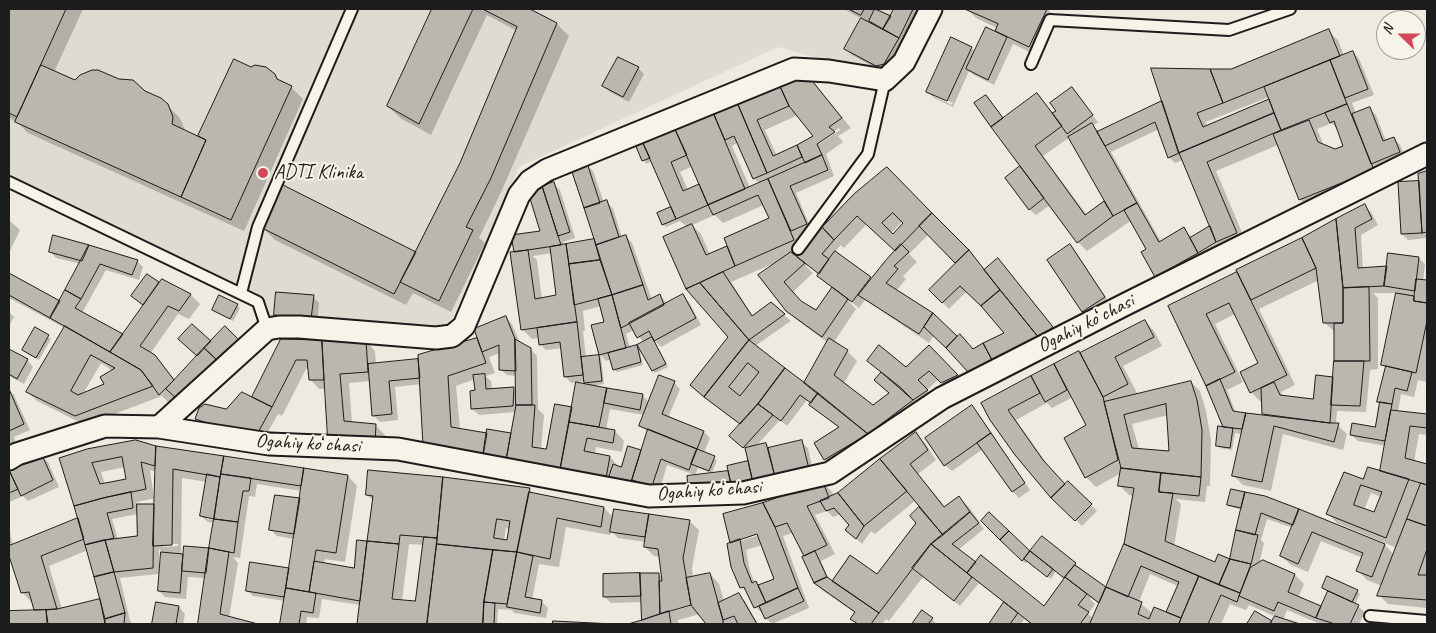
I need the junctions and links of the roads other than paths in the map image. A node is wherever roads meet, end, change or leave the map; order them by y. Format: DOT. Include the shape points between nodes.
graph roads {
  1 [pos="352,9"];
  2 [pos="931,9"];
  3 [pos="1290,9"];
  4 [pos="1031,64"];
  5 [pos="886,80"];
  6 [pos="1427,154"];
  7 [pos="9,182"];
  8 [pos="798,248"];
  9 [pos="241,293"];
  10 [pos="267,329"];
  11 [pos="159,427"];
  12 [pos="9,458"];
  13 [pos="1370,616"];
  14 [pos="1427,621"];
  1 -- 9 [label="lane" via="258,227"];
  2 -- 5 [label="street" via="904,62"];
  3 -- 4 [label="lane" via="1229,30 1050,20"];
  5 -- 8 [label="lane" via="868,154"];
  5 -- 10 [label="street" via="794,69 547,170 530,181 519,195 464,326 452,336 436,338 299,327"];
  6 -- 11 [label="street, Ogahiy koʻchasi" via="942,398 830,473 743,493 649,496 398,449 269,444"];
  7 -- 9 [label="lane"];
  9 -- 10 [label="lane" via="258,302"];
  10 -- 11 [label="street"];
  11 -- 12 [label="street, Ogahiy koʻchasi" via="105,426"];
  13 -- 14 [label="lane"];
}
